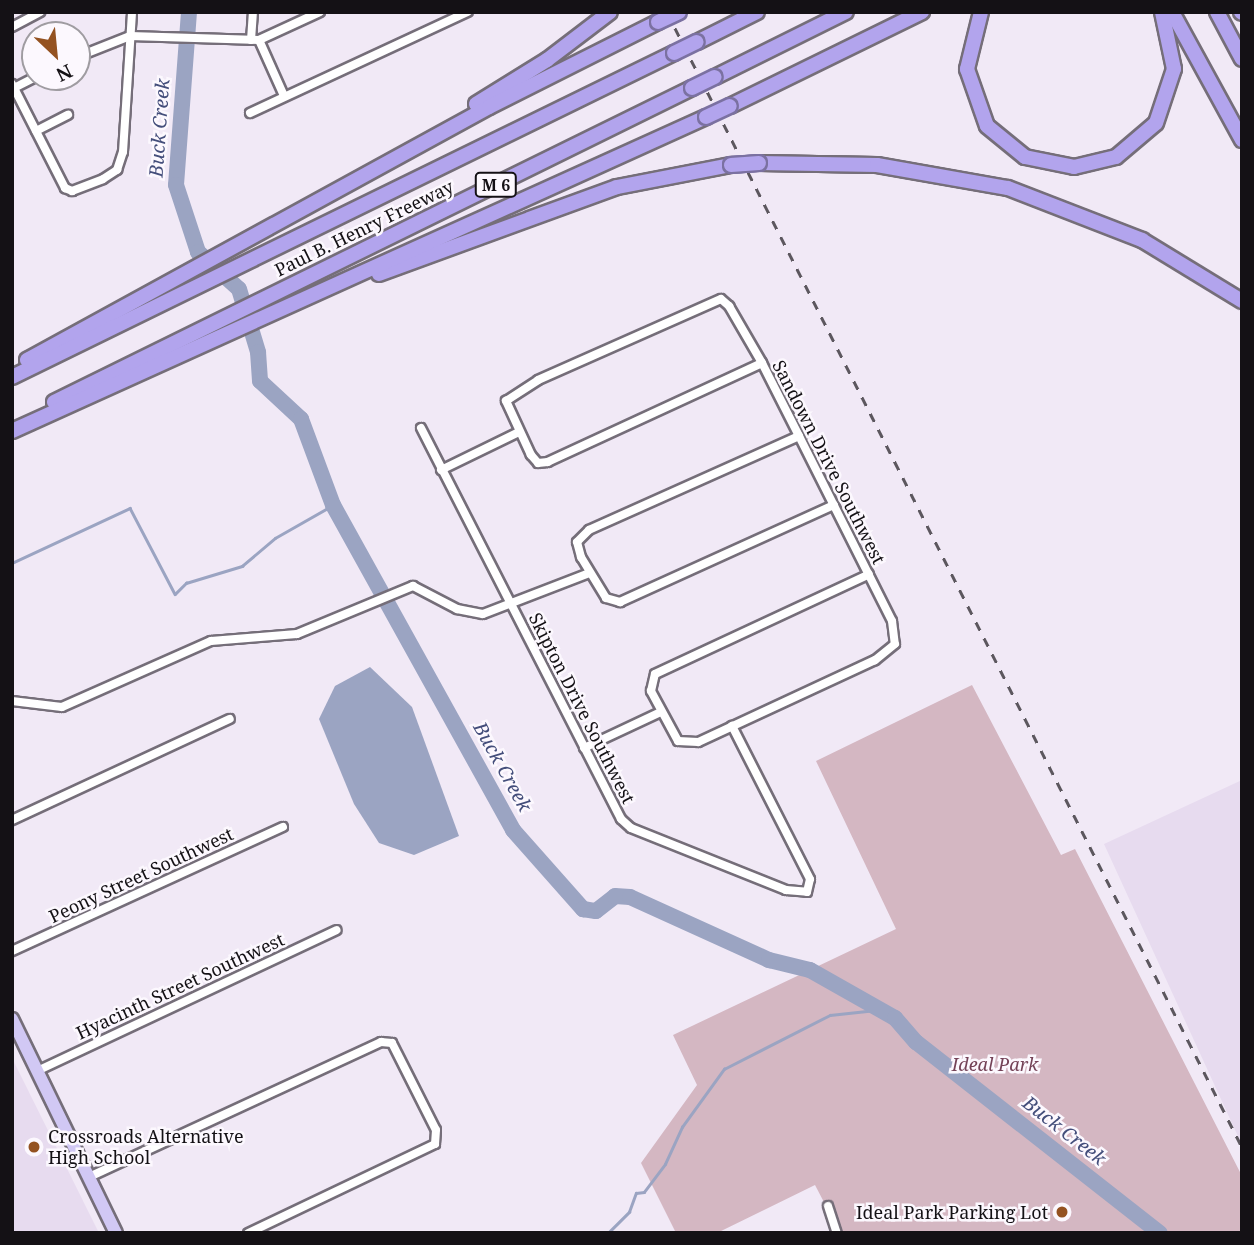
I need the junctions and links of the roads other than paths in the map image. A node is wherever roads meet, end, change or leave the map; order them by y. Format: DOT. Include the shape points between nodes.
graph roads {
  1 [pos="40,12"];
  2 [pos="132,12"];
  3 [pos="254,12"];
  4 [pos="320,12"];
  5 [pos="610,12"];
  6 [pos="679,12"];
  7 [pos="757,12"];
  8 [pos="846,12"];
  9 [pos="922,12"];
  10 [pos="981,12"];
  11 [pos="1162,12"];
  12 [pos="1172,12"];
  13 [pos="1217,12"];
  14 [pos="464,13"];
  15 [pos="12,27"];
  16 [pos="130,36"];
  17 [pos="255,40"];
  18 [pos="91,51"];
  19 [pos="1242,59"];
  20 [pos="13,86"];
  21 [pos="284,96"];
  22 [pos="250,113"];
  23 [pos="68,115"];
  24 [pos="36,131"];
  25 [pos="1242,141"];
  26 [pos="301,209"];
  27 [pos="309,300"];
  28 [pos="1242,302"];
  29 [pos="104,327"];
  30 [pos="762,363"];
  31 [pos="12,367"];
  32 [pos="127,372"];
  33 [pos="12,377"];
  34 [pos="12,423"];
  35 [pos="421,428"];
  36 [pos="12,431"];
  37 [pos="519,432"];
  38 [pos="799,436"];
  39 [pos="441,470"];
  40 [pos="834,505"];
  41 [pos="590,573"];
  42 [pos="869,574"];
  43 [pos="513,607"];
  44 [pos="12,701"];
  45 [pos="661,712"];
  46 [pos="230,719"];
  47 [pos="732,726"];
  48 [pos="584,748"];
  49 [pos="12,820"];
  50 [pos="283,827"];
  51 [pos="336,930"];
  52 [pos="12,951"];
  53 [pos="12,1019"];
  54 [pos="37,1071"];
  55 [pos="89,1177"];
  56 [pos="828,1206"];
  57 [pos="116,1233"];
  58 [pos="248,1233"];
  59 [pos="837,1233"];
  1 -- 15 [label="street"];
  2 -- 16 [label="street"];
  3 -- 17 [label="street"];
  4 -- 17 [label="street"];
  5 -- 26 [label="highway" via="547,60"];
  6 -- 26 [label="highway, bridge"];
  7 -- 29 [label="highway, Paul B. Henry Freeway / M 6, bridge"];
  8 -- 32 [label="highway, Paul B. Henry Freeway / M 6, bridge" via="300,281"];
  9 -- 27 [label="highway, bridge"];
  10 -- 11 [label="highway" via="967,69 970,90 987,126 1025,157 1074,167 1116,157 1156,123 1174,69"];
  12 -- 25 [label="highway"];
  13 -- 19 [label="highway"];
  14 -- 21 [label="street"];
  16 -- 17 [label="street"];
  16 -- 18 [label="street"];
  16 -- 24 [label="street" via="124,152 117,170 72,191"];
  17 -- 21 [label="street"];
  20 -- 24 [label="street"];
  21 -- 22 [label="street"];
  23 -- 24 [label="street"];
  26 -- 29 [label="highway"];
  27 -- 28 [label="highway, bridge" via="564,204 660,177 759,163 877,165 1008,188 1142,240"];
  27 -- 32 [label="highway"];
  29 -- 31 [label="highway"];
  29 -- 33 [label="highway, Paul B. Henry Freeway / M 6"];
  30 -- 37 [label="street" via="548,462 538,463"];
  30 -- 37 [label="street, Sandown Drive Southwest" via="721,299 516,390 506,401"];
  30 -- 38 [label="street, Sandown Drive Southwest"];
  32 -- 34 [label="highway, Paul B. Henry Freeway / M 6"];
  32 -- 36 [label="highway"];
  35 -- 39 [label="street, Skipton Drive Southwest"];
  37 -- 39 [label="street"];
  38 -- 40 [label="street, Sandown Drive Southwest"];
  38 -- 41 [label="street" via="589,530 577,542"];
  39 -- 43 [label="street, Skipton Drive Southwest"];
  40 -- 41 [label="street" via="621,602 606,598"];
  40 -- 42 [label="street, Sandown Drive Southwest"];
  41 -- 43 [label="street"];
  42 -- 45 [label="street" via="654,674 651,691"];
  42 -- 47 [label="street, Sandown Drive Southwest" via="895,627 895,644 875,660"];
  43 -- 44 [label="street" via="470,613 420,588 402,589 297,635 211,641 62,707"];
  43 -- 48 [label="street, Skipton Drive Southwest"];
  45 -- 47 [label="street" via="678,741 686,744"];
  45 -- 48 [label="street"];
  46 -- 49 [label="street"];
  47 -- 48 [label="street, Skipton Drive Southwest" via="811,889 790,892 631,828"];
  50 -- 52 [label="street, Peony Street Southwest"];
  51 -- 54 [label="street, Hyacinth Street Southwest"];
  53 -- 54 [label="main road"];
  54 -- 55 [label="main road"];
  55 -- 57 [label="main road"];
  55 -- 58 [label="street" via="390,1042 436,1130 433,1146"];
  56 -- 59 [label="street"];
}
